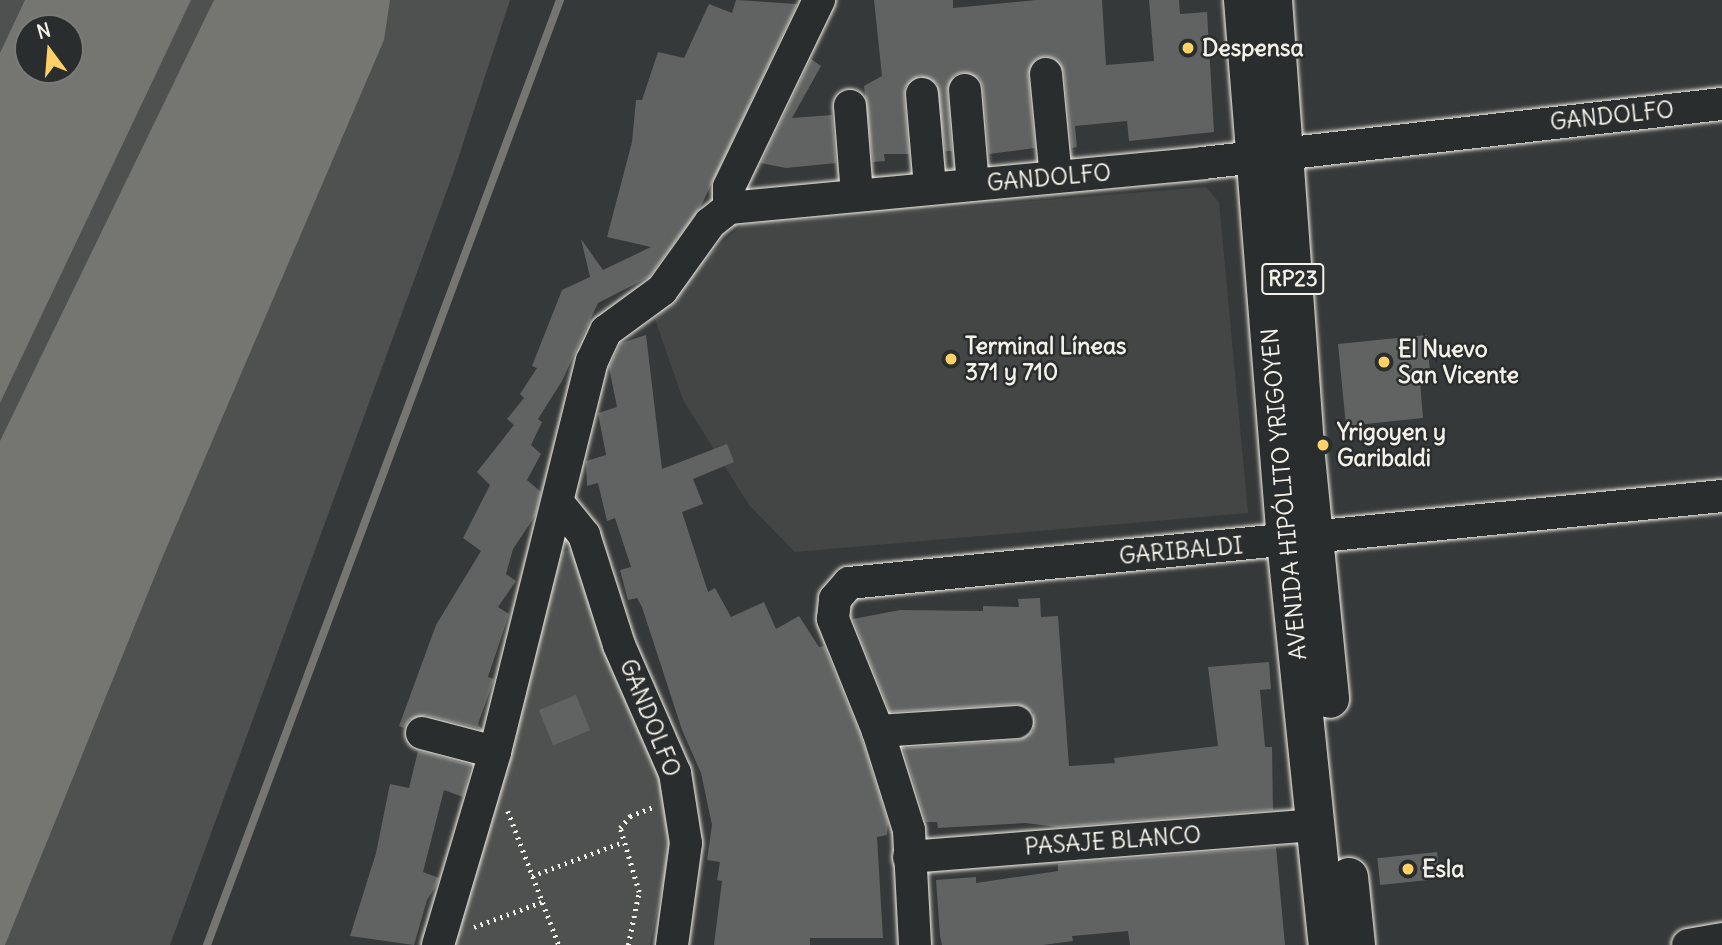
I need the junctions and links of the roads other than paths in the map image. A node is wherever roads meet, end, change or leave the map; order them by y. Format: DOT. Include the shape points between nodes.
graph roads {
  1 [pos="819,0"];
  2 [pos="1268,5"];
  3 [pos="1046,74"];
  4 [pos="965,90"];
  5 [pos="922,94"];
  6 [pos="1722,104"];
  7 [pos="850,106"];
  8 [pos="1270,152"];
  9 [pos="1056,177"];
  10 [pos="973,185"];
  11 [pos="930,188"];
  12 [pos="857,195"];
  13 [pos="729,208"];
  14 [pos="1722,496"];
  15 [pos="559,504"];
  16 [pos="1300,541"];
  17 [pos="1017,722"];
  18 [pos="878,731"];
  19 [pos="422,733"];
  20 [pos="493,758"];
  21 [pos="1317,825"];
  22 [pos="909,857"];
  23 [pos="1722,939"];
  24 [pos="438,942"];
  25 [pos="672,945"];
  26 [pos="915,945"];
  27 [pos="1328,945"];
  28 [pos="1356,945"];
  29 [pos="1688,945"];
  1 -- 13 [label="street" via="729,187"];
  2 -- 8 [label="main road, AVENIDA HIPÓLITO YRIGOYEN / RP23"];
  3 -- 9 [label="street"];
  4 -- 10 [label="street"];
  5 -- 11 [label="street"];
  6 -- 8 [label="street, GANDOLFO"];
  7 -- 12 [label="street"];
  8 -- 9 [label="street, GANDOLFO"];
  8 -- 16 [label="main road, AVENIDA HIPÓLITO YRIGOYEN / RP23"];
  9 -- 10 [label="street, GANDOLFO"];
  10 -- 11 [label="street, GANDOLFO"];
  11 -- 12 [label="street, GANDOLFO"];
  12 -- 13 [label="street, GANDOLFO"];
  13 -- 15 [label="street" via="710,223 662,290 606,331 592,361"];
  14 -- 16 [label="street, GARIBALDI"];
  15 -- 20 [label="street"];
  15 -- 25 [label="street, GANDOLFO" via="584,535 619,645 680,796 685,843"];
  16 -- 18 [label="street, GARIBALDI" via="849,583 835,599 833,619"];
  16 -- 21 [label="main road, AVENIDA HIPÓLITO YRIGOYEN / RP23"];
  16 -- 28 [label="main road, AVENIDA HIPÓLITO YRIGOYEN / RP23"];
  17 -- 18 [label="street"];
  18 -- 22 [label="street" via="909,830"];
  19 -- 20 [label="street"];
  20 -- 24 [label="street"];
  21 -- 22 [label="street, PASAJE BLANCO"];
  21 -- 27 [label="main road, AVENIDA HIPÓLITO YRIGOYEN / RP23"];
  22 -- 26 [label="street"];
  23 -- 29 [label="street"];
}
